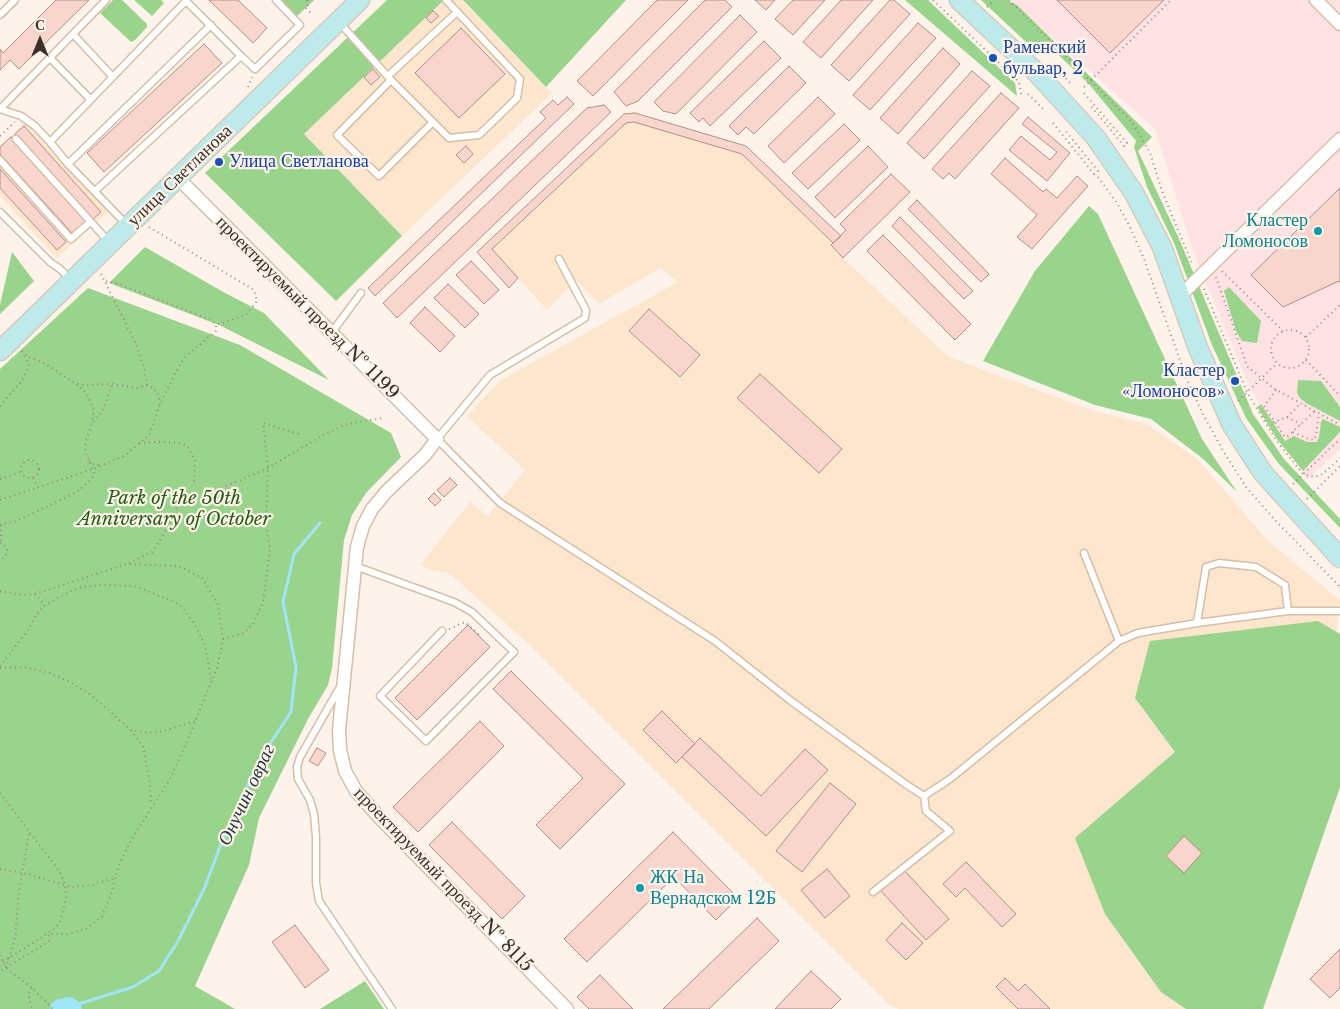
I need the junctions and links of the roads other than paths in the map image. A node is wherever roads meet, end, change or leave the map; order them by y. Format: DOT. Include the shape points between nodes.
graph roads {
  1 [pos="15,0"];
  2 [pos="106,0"];
  3 [pos="276,0"];
  4 [pos="360,0"];
  5 [pos="446,0"];
  6 [pos="959,0"];
  7 [pos="1316,0"];
  8 [pos="186,1"];
  9 [pos="458,12"];
  10 [pos="0,15"];
  11 [pos="338,20"];
  12 [pos="1340,24"];
  13 [pos="211,25"];
  14 [pos="73,34"];
  15 [pos="241,56"];
  16 [pos="50,58"];
  17 [pos="112,76"];
  18 [pos="390,78"];
  19 [pos="90,99"];
  20 [pos="0,109"];
  21 [pos="433,122"];
  22 [pos="16,139"];
  23 [pos="1340,139"];
  24 [pos="50,142"];
  25 [pos="0,160"];
  26 [pos="68,164"];
  27 [pos="177,177"];
  28 [pos="95,191"];
  29 [pos="0,212"];
  30 [pos="90,222"];
  31 [pos="128,226"];
  32 [pos="111,243"];
  33 [pos="559,259"];
  34 [pos="72,281"];
  35 [pos="361,293"];
  36 [pos="1180,296"];
  37 [pos="332,332"];
  38 [pos="0,351"];
  39 [pos="437,439"];
  40 [pos="1084,553"];
  41 [pos="1340,558"];
  42 [pos="355,566"];
  43 [pos="1288,611"];
  44 [pos="1340,611"];
  45 [pos="1197,623"];
  46 [pos="442,632"];
  47 [pos="1120,641"];
  48 [pos="344,680"];
  49 [pos="924,796"];
  50 [pos="873,892"];
  51 [pos="392,1009"];
  52 [pos="567,1009"];
  1 -- 10 [label="lane"];
  2 -- 14 [label="lane"];
  3 -- 15 [label="lane" via="300,25 255,70"];
  4 -- 11 [label="street, улица Светланова"];
  5 -- 9 [label="lane"];
  6 -- 36 [label="street" via="1035,71 1096,138 1138,200 1162,247"];
  7 -- 12 [label="street"];
  8 -- 13 [label="lane"];
  8 -- 17 [label="lane"];
  9 -- 18 [label="lane"];
  9 -- 21 [label="lane" via="520,79 517,98 479,135 449,138"];
  11 -- 18 [label="lane"];
  11 -- 27 [label="street, улица Светланова"];
  13 -- 15 [label="lane"];
  13 -- 26 [label="lane"];
  14 -- 16 [label="lane"];
  14 -- 17 [label="lane"];
  15 -- 28 [label="lane"];
  16 -- 19 [label="lane"];
  16 -- 20 [label="lane"];
  17 -- 19 [label="lane"];
  18 -- 21 [label="lane"];
  18 -- 21 [label="lane" via="337,135 379,176"];
  19 -- 24 [label="lane"];
  20 -- 24 [label="lane" via="21,116"];
  22 -- 30 [label="lane"];
  23 -- 36 [label="street"];
  24 -- 26 [label="lane"];
  25 -- 30 [label="lane" via="71,239"];
  26 -- 28 [label="lane"];
  27 -- 31 [label="street, улица Светланова"];
  27 -- 37 [label="street, проектируемый проезд № 1199"];
  28 -- 31 [label="lane"];
  29 -- 34 [label="lane"];
  30 -- 32 [label="lane"];
  31 -- 32 [label="street, улица Светланова"];
  32 -- 34 [label="street, улица Светланова"];
  33 -- 39 [label="lane" via="586,310 585,318 490,375"];
  34 -- 38 [label="street, улица Светланова"];
  35 -- 37 [label="lane"];
  36 -- 41 [label="street" via="1198,348 1232,425 1263,473"];
  37 -- 39 [label="street, проектируемый проезд № 1199"];
  39 -- 42 [label="street, проектируемый проезд № 8115" via="372,509 362,526"];
  39 -- 49 [label="lane" via="500,503 715,641 790,701"];
  40 -- 47 [label="lane"];
  42 -- 46 [label="lane" via="454,602 472,612 514,652 426,741 380,696"];
  42 -- 48 [label="street, проектируемый проезд № 8115"];
  43 -- 44 [label="lane"];
  43 -- 45 [label="lane"];
  43 -- 45 [label="lane" via="1286,585 1256,567 1219,563 1206,568"];
  45 -- 47 [label="lane" via="1138,633"];
  47 -- 49 [label="lane" via="950,779"];
  48 -- 51 [label="lane" via="300,757 298,779 314,814 319,901"];
  48 -- 52 [label="street, проектируемый проезд № 8115" via="340,750 345,771 356,791"];
  49 -- 50 [label="lane" via="926,811 950,831"];
}
